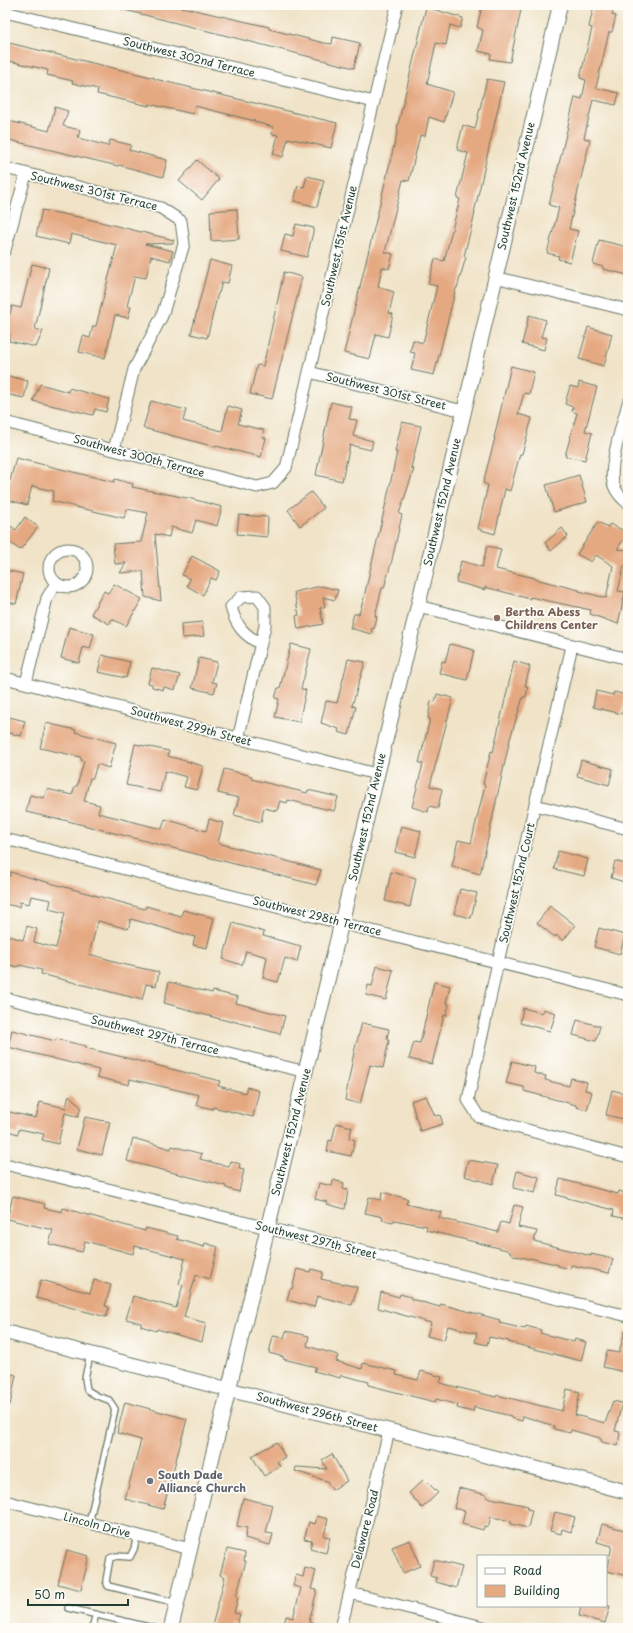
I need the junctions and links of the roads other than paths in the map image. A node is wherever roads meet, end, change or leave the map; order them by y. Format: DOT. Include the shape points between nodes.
graph roads {
  1 [pos="397,5"];
  2 [pos="560,5"];
  3 [pos="5,12"];
  4 [pos="374,102"];
  5 [pos="5,168"];
  6 [pos="26,174"];
  7 [pos="5,250"];
  8 [pos="495,277"];
  9 [pos="628,310"];
  10 [pos="309,372"];
  11 [pos="628,403"];
  12 [pos="463,411"];
  13 [pos="5,422"];
  14 [pos="114,450"];
  15 [pos="273,484"];
  16 [pos="628,503"];
  17 [pos="56,583"];
  18 [pos="418,606"];
  19 [pos="261,644"];
  20 [pos="572,646"];
  21 [pos="628,659"];
  22 [pos="5,678"];
  23 [pos="26,683"];
  24 [pos="238,738"];
  25 [pos="376,774"];
  26 [pos="535,805"];
  27 [pos="628,829"];
  28 [pos="5,839"];
  29 [pos="342,922"];
  30 [pos="498,962"];
  31 [pos="628,995"];
  32 [pos="5,998"];
  33 [pos="306,1072"];
  34 [pos="628,1157"];
  35 [pos="5,1164"];
  36 [pos="268,1228"];
  37 [pos="628,1316"];
  38 [pos="5,1332"];
  39 [pos="90,1353"];
  40 [pos="228,1388"];
  41 [pos="389,1431"];
  42 [pos="628,1492"];
  43 [pos="5,1501"];
  44 [pos="89,1523"];
  45 [pos="137,1536"];
  46 [pos="190,1549"];
  47 [pos="350,1593"];
  48 [pos="177,1603"];
  49 [pos="68,1608"];
  50 [pos="96,1614"];
  51 [pos="92,1628"];
  52 [pos="153,1628"];
  53 [pos="171,1628"];
  54 [pos="342,1628"];
  55 [pos="487,1628"];
  1 -- 4 [label="street, Southwest 151st Avenue"];
  2 -- 8 [label="street, Southwest 152nd Avenue"];
  3 -- 4 [label="street, Southwest 302nd Terrace"];
  4 -- 10 [label="street, Southwest 151st Avenue"];
  5 -- 6 [label="street, Southwest 301st Terrace"];
  6 -- 7 [label="street"];
  6 -- 14 [label="street, Southwest 301st Terrace" via="161,208 181,221 184,244 162,316 134,369"];
  8 -- 9 [label="street"];
  8 -- 12 [label="street, Southwest 152nd Avenue"];
  10 -- 12 [label="street, Southwest 301st Street"];
  10 -- 15 [label="street, Southwest 151st Avenue" via="286,468"];
  11 -- 16 [label="street" via="612,468 617,493"];
  12 -- 18 [label="street, Southwest 152nd Avenue"];
  13 -- 14 [label="street, Southwest 300th Terrace"];
  14 -- 15 [label="street, Southwest 300th Terrace" via="257,487"];
  17 -- 23 [label="street" via="47,598"];
  18 -- 20 [label="street"];
  18 -- 25 [label="street, Southwest 152nd Avenue"];
  19 -- 24 [label="street"];
  20 -- 21 [label="street"];
  20 -- 26 [label="street, Southwest 152nd Court"];
  22 -- 23 [label="street, Southwest 299th Street"];
  23 -- 24 [label="street, Southwest 299th Street"];
  24 -- 25 [label="street, Southwest 299th Street"];
  25 -- 29 [label="street, Southwest 152nd Avenue"];
  26 -- 27 [label="street"];
  26 -- 30 [label="street, Southwest 152nd Court"];
  28 -- 29 [label="street, Southwest 298th Terrace"];
  29 -- 30 [label="street, Southwest 298th Terrace"];
  29 -- 33 [label="street, Southwest 152nd Avenue"];
  30 -- 31 [label="street, Southwest 298th Terrace"];
  30 -- 34 [label="street, Southwest 152nd Court" via="468,1100 479,1117"];
  32 -- 33 [label="street, Southwest 297th Terrace"];
  33 -- 36 [label="street, Southwest 152nd Avenue"];
  35 -- 36 [label="street, Southwest 297th Street"];
  36 -- 37 [label="street, Southwest 297th Street"];
  36 -- 40 [label="street, Southwest 152nd Avenue"];
  38 -- 39 [label="street, Southwest 296th Street"];
  39 -- 40 [label="street, Southwest 296th Street"];
  39 -- 44 [label="lane" via="85,1378 87,1390 108,1400 115,1409"];
  40 -- 41 [label="street, Southwest 296th Street"];
  40 -- 46 [label="street, Southwest 152nd Avenue"];
  41 -- 42 [label="street, Southwest 296th Street"];
  41 -- 47 [label="street, Delaware Road"];
  43 -- 44 [label="street, Lincoln Drive"];
  44 -- 45 [label="street, Lincoln Drive"];
  45 -- 46 [label="street, Lincoln Drive"];
  45 -- 48 [label="lane" via="130,1557 110,1558 106,1581 108,1586"];
  46 -- 48 [label="street, Southwest 152nd Avenue"];
  47 -- 54 [label="street, Delaware Road"];
  47 -- 55 [label="street"];
  48 -- 53 [label="street, Southwest 152nd Avenue"];
  49 -- 50 [label="lane"];
  50 -- 51 [label="lane"];
  50 -- 52 [label="lane"];
}
